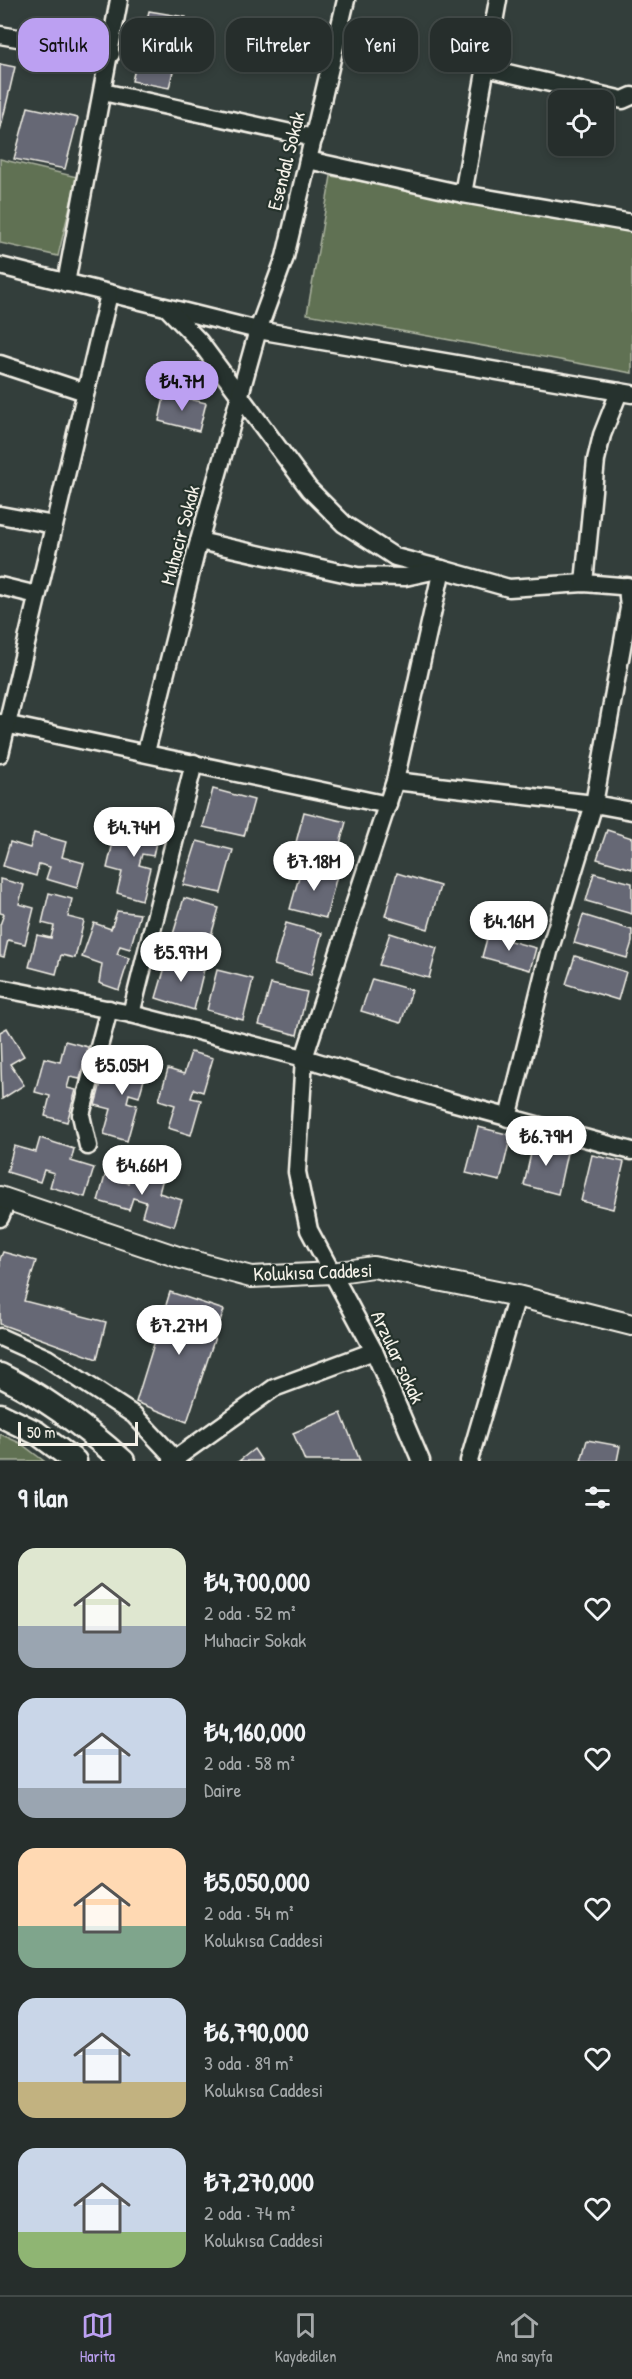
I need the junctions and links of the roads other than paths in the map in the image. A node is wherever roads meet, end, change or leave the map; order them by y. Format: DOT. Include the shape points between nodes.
graph roads {
  1 [pos="120,0"];
  2 [pos="346,0"];
  3 [pos="498,0"];
  4 [pos="495,18"];
  5 [pos="0,35"];
  6 [pos="111,54"];
  7 [pos="485,72"];
  8 [pos="503,72"];
  9 [pos="103,92"];
  10 [pos="632,96"];
  11 [pos="314,138"];
  12 [pos="308,160"];
  13 [pos="463,194"];
  14 [pos="632,223"];
  15 [pos="0,266"];
  16 [pos="66,283"];
  17 [pos="109,294"];
  18 [pos="167,308"];
  19 [pos="258,330"];
  20 [pos="0,364"];
  21 [pos="85,392"];
  22 [pos="625,393"];
  23 [pos="239,397"];
  24 [pos="0,515"];
  25 [pos="54,525"];
  26 [pos="199,541"];
  27 [pos="442,569"];
  28 [pos="584,583"];
  29 [pos="0,586"];
  30 [pos="630,586"];
  31 [pos="37,595"];
  32 [pos="3,724"];
  33 [pos="146,752"];
  34 [pos="0,754"];
  35 [pos="194,763"];
  36 [pos="395,781"];
  37 [pos="594,804"];
  38 [pos="388,805"];
  39 [pos="632,811"];
  40 [pos="0,988"];
  41 [pos="109,1010"];
  42 [pos="131,1014"];
  43 [pos="304,1058"];
  44 [pos="508,1118"];
  45 [pos="88,1146"];
  46 [pos="632,1151"];
  47 [pos="2,1205"];
  48 [pos="332,1273"];
  49 [pos="517,1296"];
  50 [pos="632,1325"];
  51 [pos="0,1337"];
  52 [pos="374,1351"];
  53 [pos="0,1375"];
  54 [pos="0,1415"];
  55 [pos="174,1460"];
  56 [pos="75,1461"];
  57 [pos="123,1461"];
  58 [pos="421,1461"];
  59 [pos="469,1461"];
  1 -- 6 [label="street"];
  2 -- 11 [label="street, Esendal Sokak"];
  3 -- 4 [label="street"];
  5 -- 6 [label="street"];
  6 -- 9 [label="street"];
  7 -- 13 [label="street"];
  8 -- 10 [label="street" via="623,100"];
  9 -- 11 [label="street"];
  9 -- 16 [label="street"];
  11 -- 12 [label="street, Esendal Sokak"];
  12 -- 13 [label="street"];
  12 -- 19 [label="street, Esendal Sokak" via="285,256"];
  13 -- 14 [label="street"];
  15 -- 16 [label="street"];
  16 -- 17 [label="street"];
  17 -- 18 [label="street"];
  17 -- 21 [label="street"];
  18 -- 19 [label="street"];
  18 -- 23 [label="street" via="199,341"];
  19 -- 22 [label="street"];
  19 -- 23 [label="street, Muhacir Sokak"];
  20 -- 21 [label="street"];
  21 -- 25 [label="street"];
  22 -- 28 [label="street" via="602,435 596,460"];
  23 -- 26 [label="street, Muhacir Sokak"];
  23 -- 27 [label="street" via="309,489 344,524 395,557"];
  24 -- 25 [label="street"];
  25 -- 31 [label="street"];
  26 -- 27 [label="street" via="357,576 405,578"];
  26 -- 33 [label="street, Muhacir Sokak"];
  27 -- 28 [label="street" via="508,588"];
  27 -- 36 [label="street, Arzular sokak"];
  28 -- 30 [label="street"];
  29 -- 31 [label="street"];
  30 -- 37 [label="street"];
  31 -- 32 [label="street"];
  32 -- 33 [label="street"];
  32 -- 34 [label="street"];
  33 -- 35 [label="street"];
  35 -- 38 [label="street"];
  35 -- 42 [label="street"];
  36 -- 37 [label="street"];
  36 -- 38 [label="street, Arzular sokak"];
  37 -- 39 [label="street"];
  37 -- 44 [label="street" via="549,952"];
  38 -- 43 [label="street, Arzular sokak"];
  40 -- 41 [label="street"];
  41 -- 42 [label="street"];
  41 -- 45 [label="street" via="81,1115"];
  42 -- 43 [label="street"];
  43 -- 44 [label="street"];
  43 -- 48 [label="street, Arzular sokak" via="297,1172 309,1230"];
  44 -- 46 [label="street"];
  47 -- 48 [label="street, Kolukısa Caddesi" via="251,1277"];
  48 -- 49 [label="street, Kolukısa Caddesi" via="372,1267"];
  48 -- 52 [label="street, Arzular sokak"];
  49 -- 50 [label="street, Kolukısa Caddesi"];
  49 -- 59 [label="street"];
  51 -- 55 [label="street" via="47,1358 134,1415"];
  52 -- 55 [label="street" via="274,1388"];
  52 -- 58 [label="street, Arzular sokak"];
  53 -- 57 [label="main road" via="86,1428"];
  54 -- 56 [label="main road" via="37,1433"];
}
